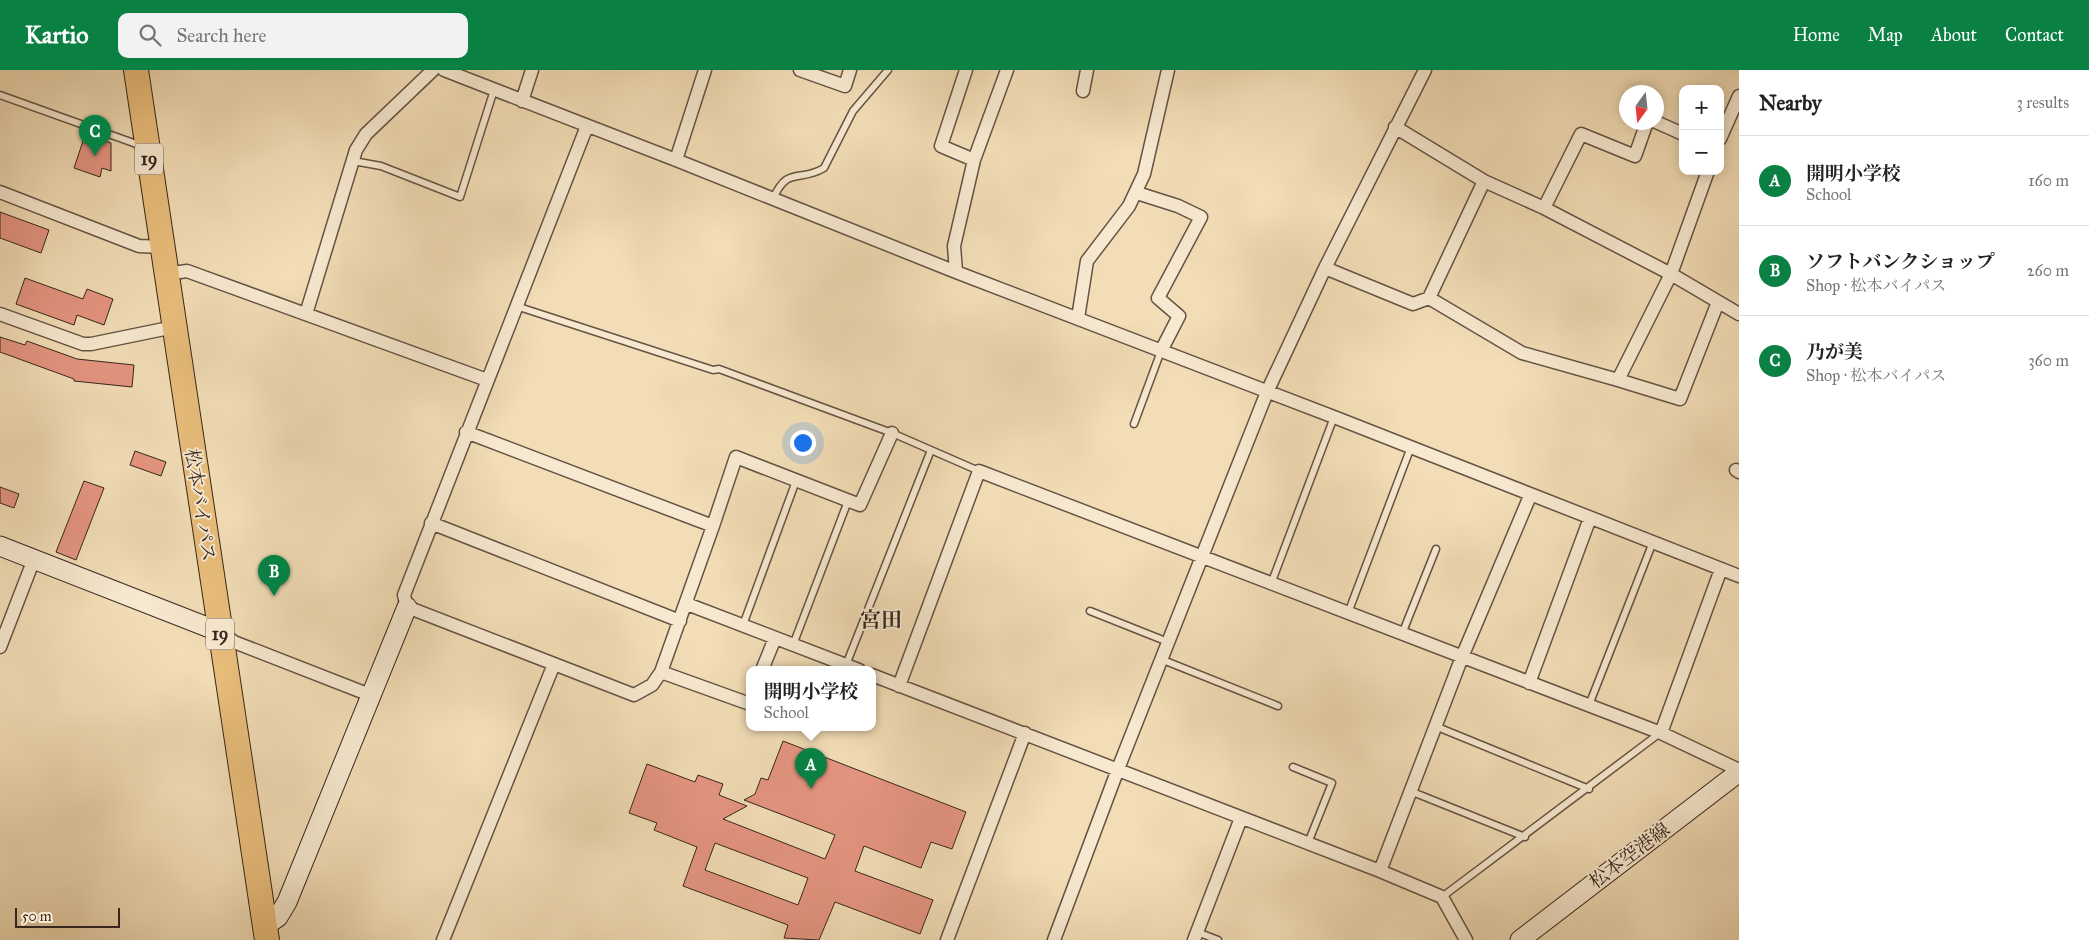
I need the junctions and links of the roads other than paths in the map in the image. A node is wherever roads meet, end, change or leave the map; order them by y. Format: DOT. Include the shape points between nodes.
graph roads {
  1 [pos="136,70"];
  2 [pos="433,70"];
  3 [pos="444,70"];
  4 [pos="532,70"];
  5 [pos="705,70"];
  6 [pos="800,70"];
  7 [pos="850,70"];
  8 [pos="888,70"];
  9 [pos="966,70"];
  10 [pos="1007,70"];
  11 [pos="1087,70"];
  12 [pos="1168,70"];
  13 [pos="1425,70"];
  14 [pos="494,90"];
  15 [pos="1082,91"];
  16 [pos="0,95"];
  17 [pos="1739,96"];
  18 [pos="522,101"];
  19 [pos="587,126"];
  20 [pos="1664,126"];
  21 [pos="1395,127"];
  22 [pos="1644,130"];
  23 [pos="1724,130"];
  24 [pos="1679,132"];
  25 [pos="147,148"];
  26 [pos="676,160"];
  27 [pos="974,160"];
  28 [pos="353,161"];
  29 [pos="1707,175"];
  30 [pos="1484,181"];
  31 [pos="0,192"];
  32 [pos="1137,192"];
  33 [pos="773,199"];
  34 [pos="1544,208"];
  35 [pos="162,247"];
  36 [pos="1325,268"];
  37 [pos="956,272"];
  38 [pos="166,274"];
  39 [pos="1671,274"];
  40 [pos="1429,298"];
  41 [pos="1718,302"];
  42 [pos="516,306"];
  43 [pos="0,314"];
  44 [pos="306,314"];
  45 [pos="1739,314"];
  46 [pos="1078,318"];
  47 [pos="174,327"];
  48 [pos="1161,351"];
  49 [pos="487,380"];
  50 [pos="1618,380"];
  51 [pos="1267,392"];
  52 [pos="1334,417"];
  53 [pos="1134,424"];
  54 [pos="466,432"];
  55 [pos="892,433"];
  56 [pos="1411,447"];
  57 [pos="931,450"];
  58 [pos="979,471"];
  59 [pos="796,481"];
  60 [pos="1530,496"];
  61 [pos="848,501"];
  62 [pos="1590,518"];
  63 [pos="431,523"];
  64 [pos="713,526"];
  65 [pos="1653,542"];
  66 [pos="0,546"];
  67 [pos="1436,549"];
  68 [pos="1202,558"];
  69 [pos="34,559"];
  70 [pos="1721,569"];
  71 [pos="1739,576"];
  72 [pos="1272,584"];
  73 [pos="687,604"];
  74 [pos="407,607"];
  75 [pos="1090,612"];
  76 [pos="1348,613"];
  77 [pos="680,620"];
  78 [pos="743,626"];
  79 [pos="220,632"];
  80 [pos="1402,634"];
  81 [pos="775,638"];
  82 [pos="1170,642"];
  83 [pos="793,645"];
  84 [pos="0,647"];
  85 [pos="1462,657"];
  86 [pos="1163,660"];
  87 [pos="554,664"];
  88 [pos="846,665"];
  89 [pos="764,666"];
  90 [pos="661,672"];
  91 [pos="876,677"];
  92 [pos="1529,682"];
  93 [pos="899,686"];
  94 [pos="370,695"];
  95 [pos="746,703"];
  96 [pos="1589,705"];
  97 [pos="1278,706"];
  98 [pos="1435,726"];
  99 [pos="1025,733"];
  100 [pos="1661,733"];
  101 [pos="1293,767"];
  102 [pos="1118,769"];
  103 [pos="1739,771"];
  104 [pos="1589,789"];
  105 [pos="1410,791"];
  106 [pos="1241,818"];
  107 [pos="1525,837"];
  108 [pos="1308,843"];
  109 [pos="1380,870"];
  110 [pos="1442,897"];
  111 [pos="266,933"];
  112 [pos="1195,936"];
  113 [pos="443,940"];
  114 [pos="947,940"];
  115 [pos="1054,940"];
  116 [pos="1218,940"];
  117 [pos="1466,940"];
  118 [pos="1520,940"];
  1 -- 25 [label="highway, 松本バイパス / 19"];
  2 -- 28 [label="street" via="366,134"];
  3 -- 14 [label="street"];
  4 -- 18 [label="street"];
  5 -- 26 [label="street"];
  6 -- 7 [label="street" via="845,86"];
  8 -- 33 [label="lane" via="853,111 824,168 792,176 784,181"];
  9 -- 27 [label="street" via="941,146"];
  10 -- 27 [label="street"];
  11 -- 15 [label="street"];
  12 -- 32 [label="street"];
  13 -- 21 [label="street"];
  14 -- 18 [label="street"];
  14 -- 28 [label="lane" via="460,197 382,166"];
  16 -- 25 [label="lane"];
  17 -- 23 [label="street"];
  18 -- 19 [label="street"];
  19 -- 26 [label="street"];
  19 -- 42 [label="street"];
  20 -- 24 [label="street"];
  21 -- 30 [label="street"];
  21 -- 36 [label="street"];
  22 -- 34 [label="street" via="1635,156 1581,134"];
  25 -- 35 [label="highway, 松本バイパス / 19"];
  26 -- 33 [label="street"];
  27 -- 37 [label="street" via="954,246"];
  28 -- 44 [label="street"];
  29 -- 39 [label="street"];
  30 -- 34 [label="street"];
  30 -- 40 [label="street"];
  31 -- 35 [label="street" via="139,246"];
  32 -- 46 [label="street" via="1088,262"];
  32 -- 48 [label="street" via="1201,217 1158,298 1179,316"];
  33 -- 37 [label="street"];
  34 -- 39 [label="street"];
  35 -- 38 [label="highway, 松本バイパス / 19"];
  36 -- 40 [label="street" via="1413,304"];
  36 -- 51 [label="street"];
  37 -- 46 [label="street"];
  38 -- 44 [label="street" via="187,271"];
  38 -- 47 [label="highway, 松本バイパス / 19"];
  39 -- 41 [label="street"];
  39 -- 50 [label="street"];
  40 -- 50 [label="street" via="1522,353"];
  41 -- 45 [label="street"];
  41 -- 50 [label="street" via="1680,399"];
  42 -- 49 [label="street"];
  42 -- 55 [label="lane" via="713,370 719,369"];
  43 -- 47 [label="street" via="83,344"];
  44 -- 49 [label="street"];
  46 -- 48 [label="street"];
  47 -- 79 [label="highway, 松本バイパス / 19"];
  48 -- 51 [label="street"];
  48 -- 53 [label="lane"];
  49 -- 54 [label="street"];
  51 -- 52 [label="street"];
  51 -- 68 [label="street"];
  52 -- 56 [label="street"];
  52 -- 72 [label="lane"];
  54 -- 63 [label="street"];
  54 -- 64 [label="street"];
  55 -- 57 [label="lane"];
  55 -- 61 [label="street" via="860,506"];
  56 -- 60 [label="street"];
  56 -- 76 [label="lane"];
  57 -- 58 [label="lane"];
  57 -- 88 [label="lane"];
  58 -- 68 [label="street"];
  58 -- 93 [label="street"];
  59 -- 61 [label="street"];
  59 -- 64 [label="street" via="736,458"];
  59 -- 78 [label="lane"];
  60 -- 62 [label="street"];
  60 -- 85 [label="street"];
  61 -- 83 [label="lane"];
  62 -- 65 [label="street"];
  62 -- 92 [label="street"];
  63 -- 74 [label="street" via="404,596"];
  63 -- 77 [label="street"];
  64 -- 73 [label="street"];
  65 -- 70 [label="street"];
  65 -- 96 [label="lane"];
  66 -- 69 [label="street"];
  67 -- 80 [label="lane"];
  68 -- 72 [label="street"];
  68 -- 82 [label="street"];
  69 -- 79 [label="street"];
  69 -- 84 [label="street"];
  70 -- 71 [label="street"];
  70 -- 100 [label="street"];
  72 -- 76 [label="street"];
  73 -- 77 [label="street"];
  73 -- 78 [label="street"];
  74 -- 87 [label="street"];
  74 -- 94 [label="street"];
  75 -- 82 [label="lane"];
  76 -- 80 [label="street"];
  77 -- 90 [label="street"];
  78 -- 81 [label="street"];
  79 -- 94 [label="street" via="234,642"];
  79 -- 111 [label="highway, 松本バイパス / 19"];
  80 -- 85 [label="street"];
  81 -- 83 [label="street"];
  81 -- 89 [label="street"];
  82 -- 86 [label="street"];
  83 -- 88 [label="street"];
  85 -- 92 [label="street"];
  85 -- 98 [label="street"];
  86 -- 97 [label="lane"];
  86 -- 102 [label="street"];
  87 -- 90 [label="street" via="634,695 652,686"];
  87 -- 113 [label="street"];
  90 -- 95 [label="street"];
  91 -- 93 [label="street"];
  92 -- 96 [label="street"];
  93 -- 99 [label="street"];
  94 -- 111 [label="street" via="288,902"];
  96 -- 100 [label="street"];
  98 -- 104 [label="lane"];
  98 -- 105 [label="street"];
  99 -- 102 [label="street"];
  99 -- 114 [label="street"];
  100 -- 103 [label="street"];
  100 -- 104 [label="lane"];
  101 -- 108 [label="lane" via="1332,783"];
  102 -- 106 [label="street"];
  102 -- 115 [label="street"];
  103 -- 118 [label="street, 松本空港線"];
  104 -- 107 [label="lane"];
  105 -- 107 [label="lane"];
  105 -- 109 [label="street"];
  106 -- 108 [label="street"];
  106 -- 112 [label="street"];
  107 -- 110 [label="lane"];
  108 -- 109 [label="street"];
  109 -- 110 [label="street"];
  110 -- 117 [label="street"];
  112 -- 116 [label="lane"];
}
